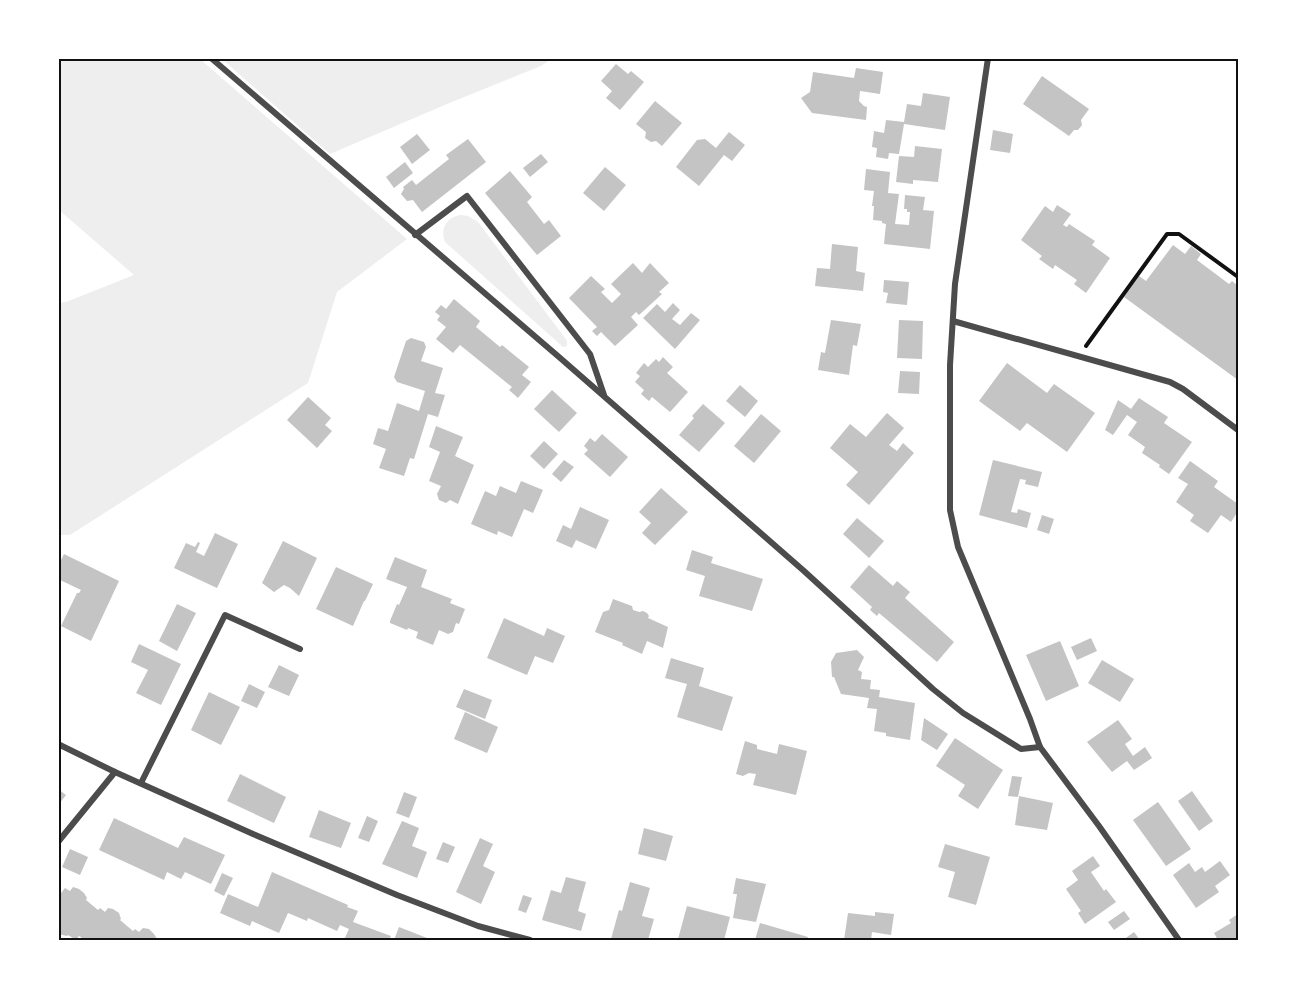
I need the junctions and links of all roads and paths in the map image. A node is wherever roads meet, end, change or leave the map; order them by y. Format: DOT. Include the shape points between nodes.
graph roads {
  1 [pos="211,58"];
  2 [pos="988,58"];
  3 [pos="415,235"];
  4 [pos="1239,277"];
  5 [pos="953,321"];
  6 [pos="1079,356"];
  7 [pos="604,397"];
  8 [pos="1239,430"];
  9 [pos="300,649"];
  10 [pos="58,744"];
  11 [pos="1040,747"];
  12 [pos="115,772"];
  13 [pos="141,783"];
  14 [pos="58,842"];
  15 [pos="530,940"];
  16 [pos="1179,940"];
  1 -- 3 [label="street"];
  2 -- 5 [label="street"];
  3 -- 7 [label="street"];
  3 -- 7 [label="street" via="467,196 590,354"];
  4 -- 6 [label="path" via="1179,234 1167,234"];
  5 -- 6 [label="street"];
  5 -- 11 [label="street" via="950,510 958,547"];
  6 -- 8 [label="street" via="1170,382"];
  7 -- 11 [label="street" via="933,689 963,713 1021,748"];
  9 -- 13 [label="street" via="225,615"];
  10 -- 12 [label="street"];
  11 -- 16 [label="street"];
  12 -- 13 [label="street"];
  12 -- 14 [label="street"];
  13 -- 15 [label="street" via="398,895 478,926"];
}
